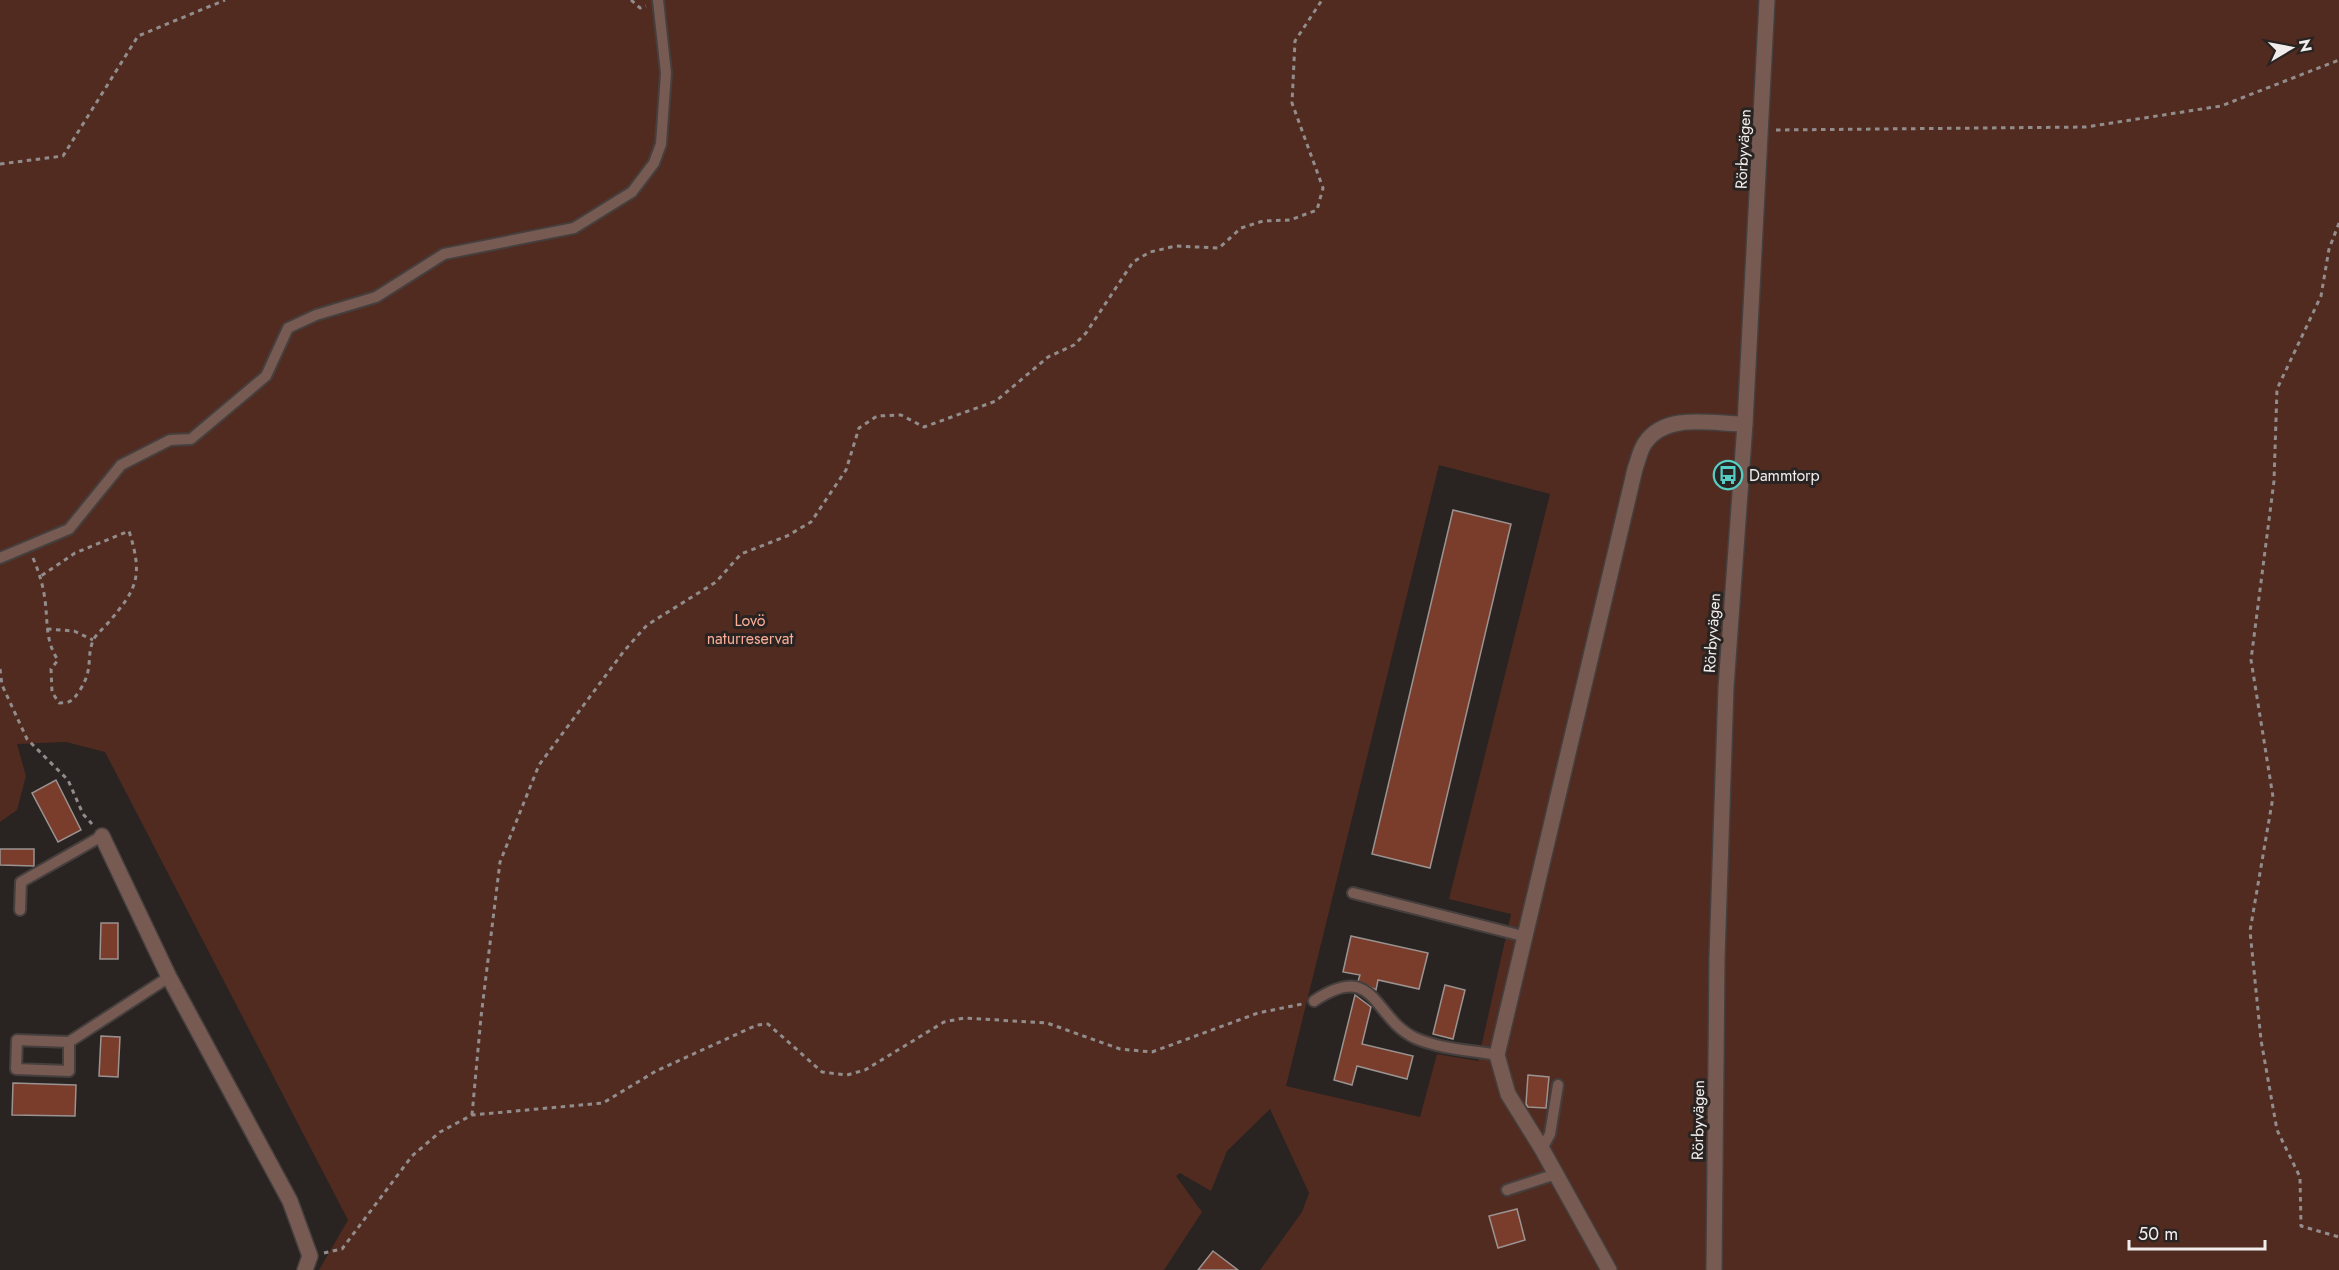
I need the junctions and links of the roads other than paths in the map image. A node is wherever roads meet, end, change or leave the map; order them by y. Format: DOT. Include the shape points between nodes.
graph roads {
  1 [pos="658,0"];
  2 [pos="1767,0"];
  3 [pos="1745,424"];
  4 [pos="0,558"];
  5 [pos="102,836"];
  6 [pos="1353,893"];
  7 [pos="20,910"];
  8 [pos="1523,936"];
  9 [pos="169,976"];
  10 [pos="1314,1001"];
  11 [pos="69,1041"];
  12 [pos="1497,1055"];
  13 [pos="1558,1085"];
  14 [pos="1542,1149"];
  15 [pos="1556,1174"];
  16 [pos="1507,1190"];
  17 [pos="308,1263"];
  18 [pos="1609,1270"];
  19 [pos="1714,1270"];
  1 -- 4 [label="lane" via="666,73 661,144 654,163 632,192 574,228 444,254 376,297 288,328 266,376 191,439 170,440 121,465 69,529"];
  2 -- 3 [label="street, Rörbyvägen"];
  3 -- 8 [label="street" via="1670,423 1644,444"];
  3 -- 19 [label="street, Rörbyvägen" via="1726,687 1717,958"];
  5 -- 7 [label="lane" via="21,882"];
  5 -- 9 [label="street"];
  6 -- 8 [label="lane"];
  8 -- 12 [label="street"];
  9 -- 11 [label="lane"];
  9 -- 17 [label="street" via="290,1201"];
  10 -- 12 [label="lane" via="1333,988 1356,987 1373,996 1413,1037 1431,1044"];
  11 -- 11 [label="lane" via="17,1040 16,1069 69,1071"];
  12 -- 14 [label="street" via="1508,1094"];
  13 -- 14 [label="lane" via="1550,1134"];
  14 -- 15 [label="street"];
  15 -- 16 [label="lane"];
  15 -- 18 [label="street"];
}
